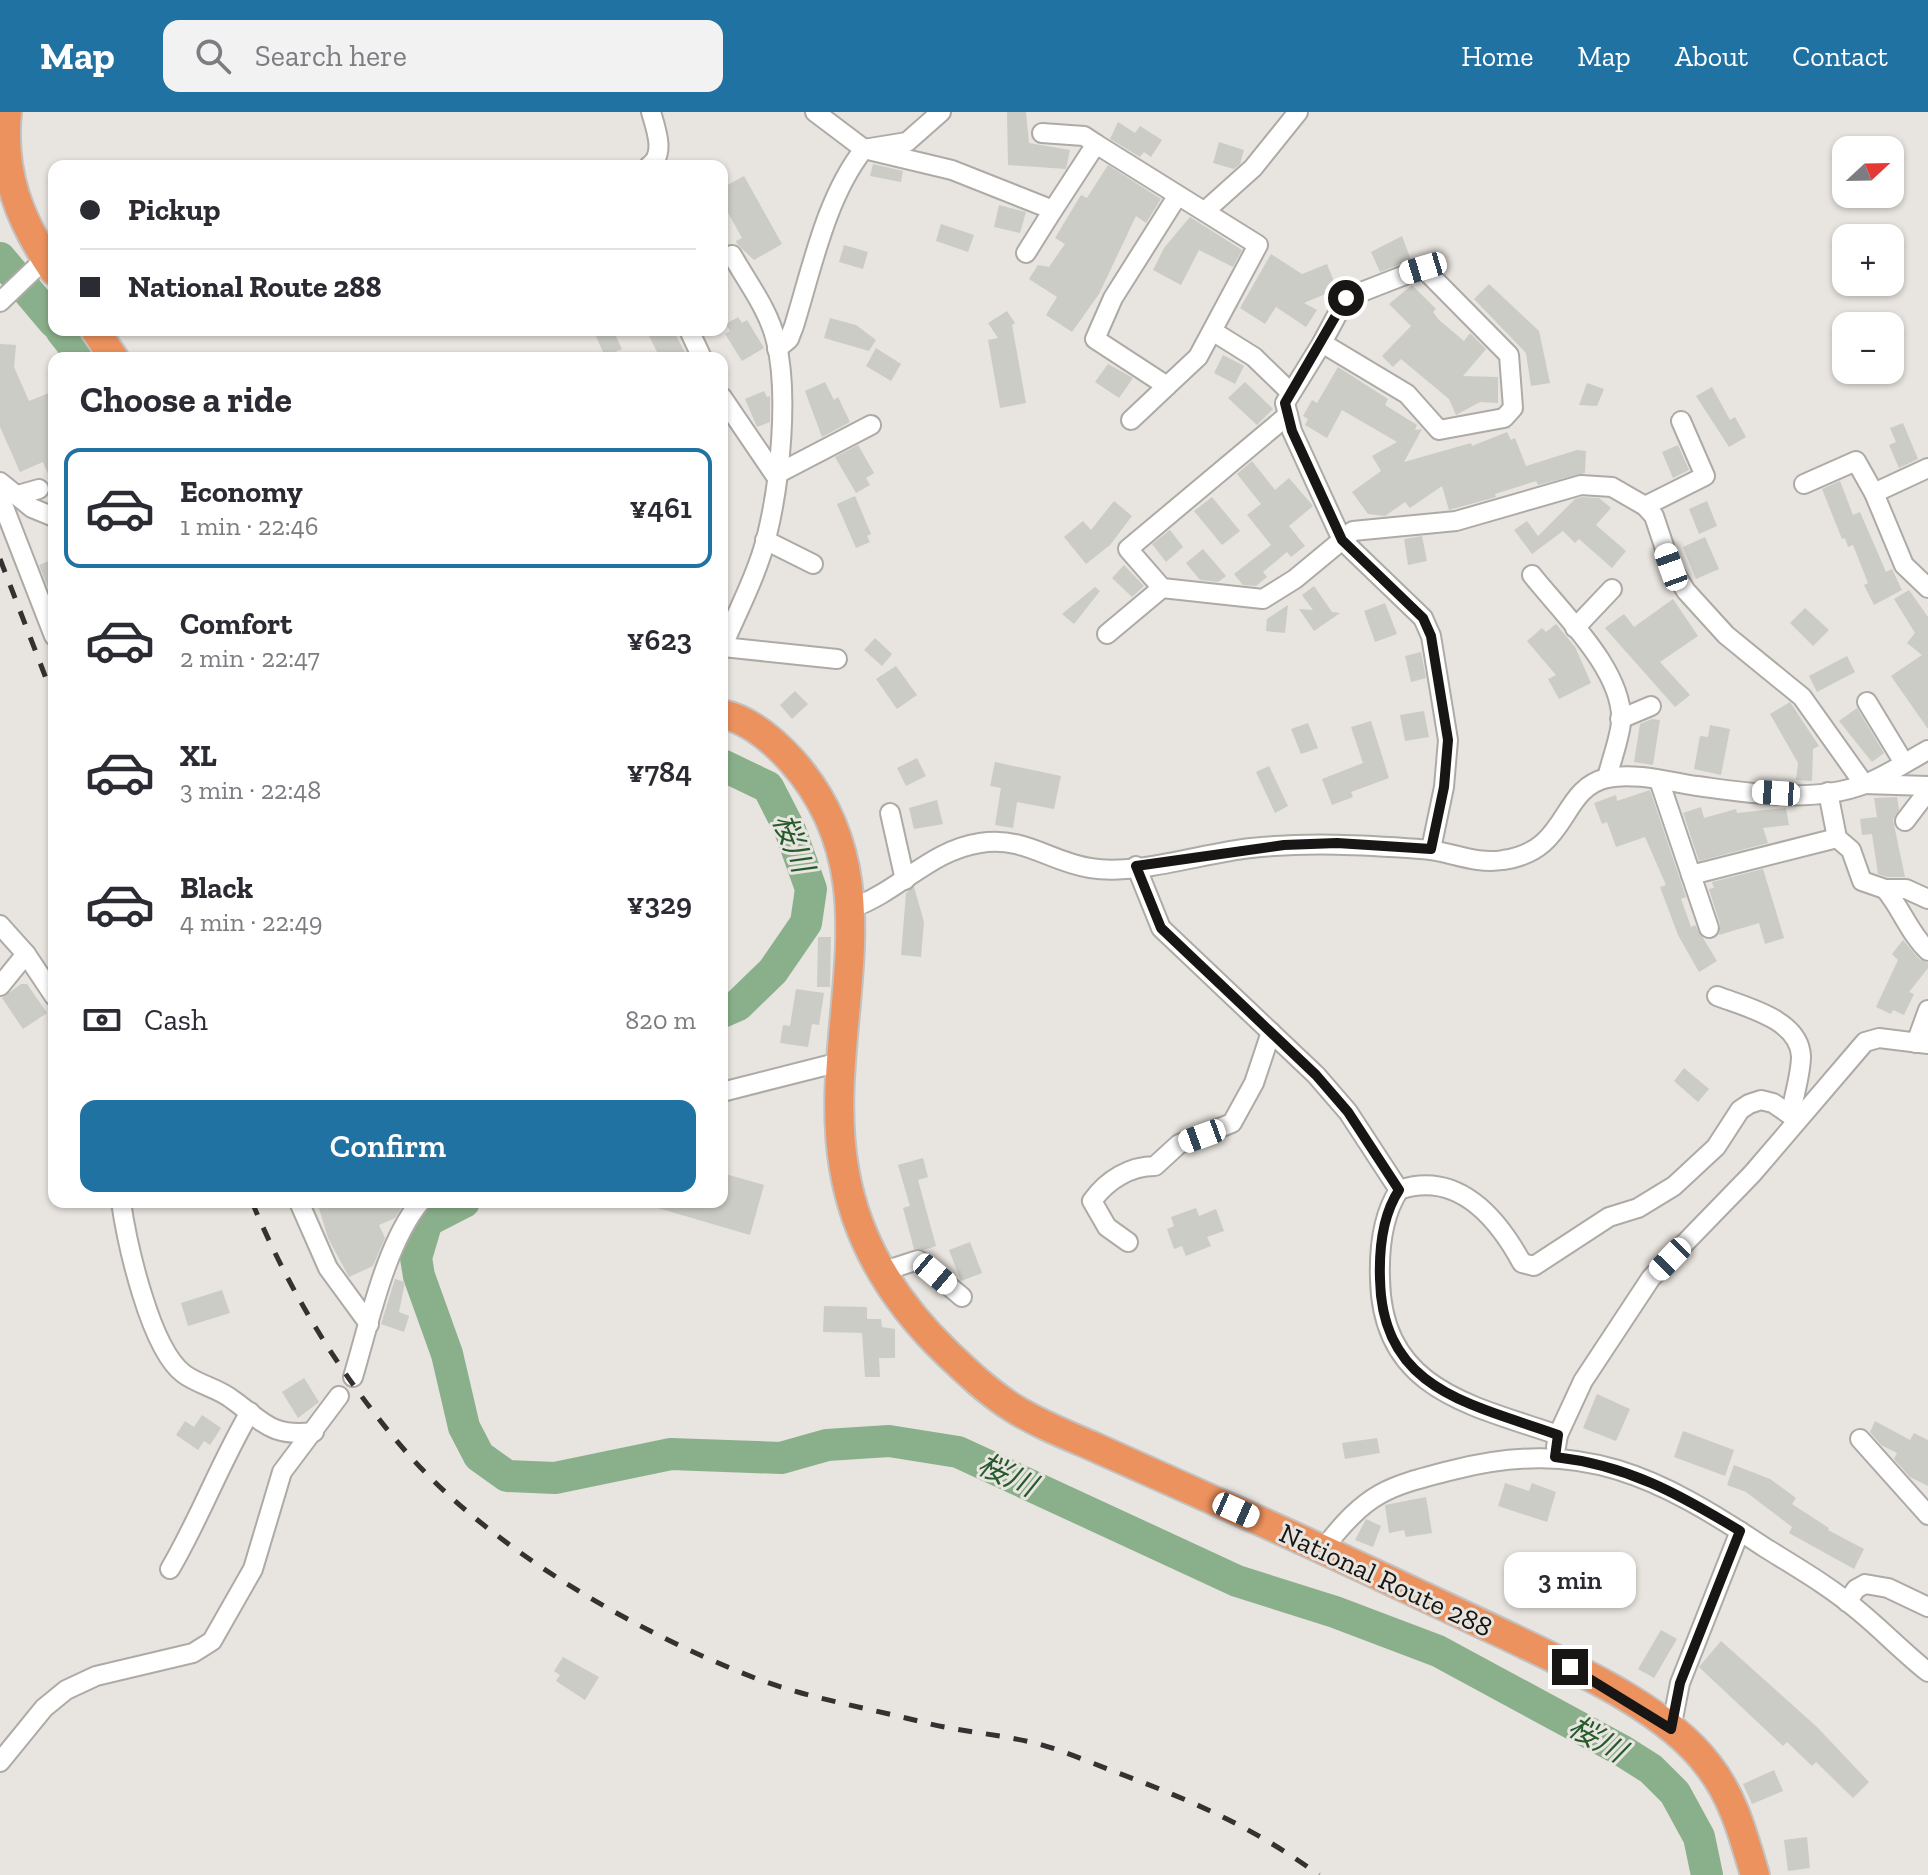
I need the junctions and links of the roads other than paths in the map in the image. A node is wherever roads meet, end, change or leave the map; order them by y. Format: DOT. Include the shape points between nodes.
graph roads {
  1 [pos="7,112"];
  2 [pos="651,112"];
  3 [pos="815,112"];
  4 [pos="941,112"];
  5 [pos="1298,112"];
  6 [pos="1042,133"];
  7 [pos="1096,144"];
  8 [pos="864,149"];
  9 [pos="659,160"];
  10 [pos="1178,195"];
  11 [pos="1053,210"];
  12 [pos="1205,211"];
  13 [pos="1026,253"];
  14 [pos="732,255"];
  15 [pos="43,267"];
  16 [pos="5,297"];
  17 [pos="1214,332"];
  18 [pos="1322,343"];
  19 [pos="777,349"];
  20 [pos="1167,386"];
  21 [pos="1290,392"];
  22 [pos="728,406"];
  23 [pos="1288,415"];
  24 [pos="1131,420"];
  25 [pos="1681,421"];
  26 [pos="871,425"];
  27 [pos="1928,468"];
  28 [pos="775,475"];
  29 [pos="0,482"];
  30 [pos="1804,484"];
  31 [pos="39,489"];
  32 [pos="1874,493"];
  33 [pos="9,496"];
  34 [pos="1645,506"];
  35 [pos="48,515"];
  36 [pos="765,540"];
  37 [pos="1342,540"];
  38 [pos="813,564"];
  39 [pos="1532,575"];
  40 [pos="1162,588"];
  41 [pos="1928,588"];
  42 [pos="1612,589"];
  43 [pos="48,617"];
  44 [pos="1575,628"];
  45 [pos="728,633"];
  46 [pos="1107,634"];
  47 [pos="728,649"];
  48 [pos="837,659"];
  49 [pos="1867,702"];
  50 [pos="1651,706"];
  51 [pos="728,717"];
  52 [pos="1620,719"];
  53 [pos="1928,750"];
  54 [pos="1904,763"];
  55 [pos="1607,778"];
  56 [pos="1659,780"];
  57 [pos="1864,784"];
  58 [pos="1928,788"];
  59 [pos="1828,792"];
  60 [pos="890,813"];
  61 [pos="1905,821"];
  62 [pos="1837,838"];
  63 [pos="1431,849"];
  64 [pos="1136,866"];
  65 [pos="1691,875"];
  66 [pos="905,880"];
  67 [pos="1885,889"];
  68 [pos="1928,899"];
  69 [pos="852,908"];
  70 [pos="0,925"];
  71 [pos="1709,928"];
  72 [pos="1928,951"];
  73 [pos="26,954"];
  74 [pos="0,986"];
  75 [pos="48,987"];
  76 [pos="1717,996"];
  77 [pos="1928,1010"];
  78 [pos="1271,1032"];
  79 [pos="1922,1044"];
  80 [pos="840,1062"];
  81 [pos="728,1090"];
  82 [pos="1793,1116"];
  83 [pos="1399,1190"];
  84 [pos="122,1208"];
  85 [pos="302,1208"];
  86 [pos="415,1208"];
  87 [pos="1128,1242"];
  88 [pos="881,1272"];
  89 [pos="962,1297"];
  90 [pos="369,1324"];
  91 [pos="353,1377"];
  92 [pos="339,1396"];
  93 [pos="250,1412"];
  94 [pos="314,1432"];
  95 [pos="1558,1435"];
  96 [pos="1860,1439"];
  97 [pos="1555,1457"];
  98 [pos="1928,1515"];
  99 [pos="1740,1531"];
  100 [pos="1323,1549"];
  101 [pos="170,1569"];
  102 [pos="1847,1602"];
  103 [pos="1928,1607"];
  104 [pos="1928,1672"];
  105 [pos="1671,1729"];
  106 [pos="0,1762"];
  107 [pos="1755,1875"];
  1 -- 15 [label="highway" via="7,174"];
  2 -- 9 [label="street"];
  3 -- 8 [label="street"];
  4 -- 8 [label="street" via="907,142"];
  5 -- 12 [label="street" via="1253,168"];
  6 -- 7 [label="street" via="1084,136"];
  7 -- 10 [label="street"];
  7 -- 11 [label="street"];
  8 -- 11 [label="street" via="952,170"];
  8 -- 19 [label="street" via="836,201 789,339"];
  10 -- 12 [label="street"];
  10 -- 20 [label="street" via="1113,298 1095,339"];
  11 -- 13 [label="street"];
  12 -- 17 [label="street" via="1258,245"];
  14 -- 19 [label="street" via="767,316"];
  15 -- 16 [label="street"];
  17 -- 20 [label="street" via="1190,368"];
  17 -- 21 [label="street" via="1254,357"];
  18 -- 18 [label="street" via="1407,394 1439,430 1504,418 1513,408 1509,355 1423,268 1346,298"];
  18 -- 21 [label="street"];
  19 -- 28 [label="street" via="783,379"];
  20 -- 24 [label="street"];
  21 -- 23 [label="street" via="1285,403"];
  22 -- 28 [label="street"];
  23 -- 37 [label="street"];
  23 -- 40 [label="street" via="1128,549"];
  25 -- 34 [label="street" via="1705,476"];
  26 -- 28 [label="street"];
  27 -- 32 [label="street"];
  28 -- 36 [label="street"];
  29 -- 33 [label="street"];
  30 -- 32 [label="street" via="1856,461"];
  31 -- 33 [label="street"];
  32 -- 41 [label="street" via="1904,565"];
  33 -- 35 [label="street"];
  33 -- 43 [label="street"];
  34 -- 37 [label="street" via="1612,487 1581,485 1484,515 1353,531"];
  34 -- 57 [label="street" via="1686,591 1726,635 1802,697"];
  36 -- 38 [label="street"];
  36 -- 45 [label="street"];
  37 -- 40 [label="street" via="1263,599"];
  37 -- 63 [label="street" via="1423,618 1431,636 1448,740"];
  39 -- 44 [label="street"];
  40 -- 46 [label="street"];
  42 -- 44 [label="street"];
  44 -- 52 [label="street" via="1612,682"];
  47 -- 48 [label="street"];
  49 -- 54 [label="street"];
  50 -- 52 [label="street"];
  51 -- 69 [label="highway, National Route 288" via="764,735 816,792 838,836"];
  52 -- 55 [label="street"];
  53 -- 54 [label="street"];
  54 -- 57 [label="street"];
  55 -- 56 [label="street"];
  55 -- 63 [label="street" via="1581,790 1557,832 1517,857 1487,861"];
  56 -- 59 [label="street" via="1799,795"];
  56 -- 65 [label="street"];
  57 -- 58 [label="street"];
  57 -- 59 [label="street"];
  58 -- 61 [label="street"];
  59 -- 62 [label="street"];
  60 -- 66 [label="street"];
  62 -- 65 [label="street"];
  62 -- 67 [label="street" via="1851,850 1862,881"];
  63 -- 64 [label="street" via="1284,845"];
  64 -- 66 [label="street" via="1090,868 1014,842 983,842 957,847"];
  64 -- 78 [label="street" via="1161,928"];
  65 -- 71 [label="street"];
  66 -- 69 [label="street"];
  67 -- 68 [label="street" via="1906,889"];
  67 -- 72 [label="street"];
  69 -- 80 [label="highway, National Route 288"];
  70 -- 73 [label="street"];
  73 -- 74 [label="street"];
  73 -- 75 [label="street"];
  76 -- 82 [label="street" via="1781,1023 1790,1033 1801,1056"];
  77 -- 79 [label="street"];
  78 -- 83 [label="street" via="1348,1112"];
  78 -- 87 [label="street" via="1254,1083 1232,1123 1179,1144 1155,1166 1141,1166 1112,1179 1092,1201 1107,1227"];
  79 -- 82 [label="street" via="1879,1038 1865,1042"];
  80 -- 81 [label="street"];
  80 -- 88 [label="highway, National Route 288" via="843,1164 861,1231"];
  82 -- 83 [label="street" via="1761,1100 1749,1104 1708,1156 1674,1186 1638,1208 1609,1217 1534,1266 1522,1263 1494,1217 1470,1198 1431,1186"];
  82 -- 95 [label="street" via="1752,1174 1651,1278 1583,1381"];
  83 -- 95 [label="street" via="1384,1224 1380,1264 1380,1313 1394,1345 1410,1368 1451,1397"];
  84 -- 93 [label="street" via="131,1265 168,1353 182,1373 218,1389"];
  85 -- 90 [label="street" via="328,1268"];
  86 -- 90 [label="street"];
  88 -- 89 [label="street" via="918,1260"];
  88 -- 100 [label="highway, National Route 288" via="928,1335 1012,1408"];
  90 -- 91 [label="street"];
  92 -- 94 [label="street"];
  93 -- 94 [label="street" via="276,1432"];
  93 -- 101 [label="street"];
  94 -- 106 [label="street" via="282,1472 253,1569 212,1641 193,1653 96,1676 66,1690 44,1708"];
  95 -- 97 [label="street"];
  96 -- 98 [label="street"];
  97 -- 99 [label="street" via="1595,1462 1668,1488"];
  97 -- 100 [label="street" via="1462,1467 1387,1488 1354,1510"];
  99 -- 102 [label="street"];
  99 -- 105 [label="street" via="1680,1683"];
  100 -- 105 [label="highway, National Route 288" via="1552,1657"];
  102 -- 103 [label="street" via="1856,1589 1873,1585"];
  102 -- 104 [label="street"];
  105 -- 107 [label="highway, National Route 288" via="1707,1763 1728,1795"];
}
